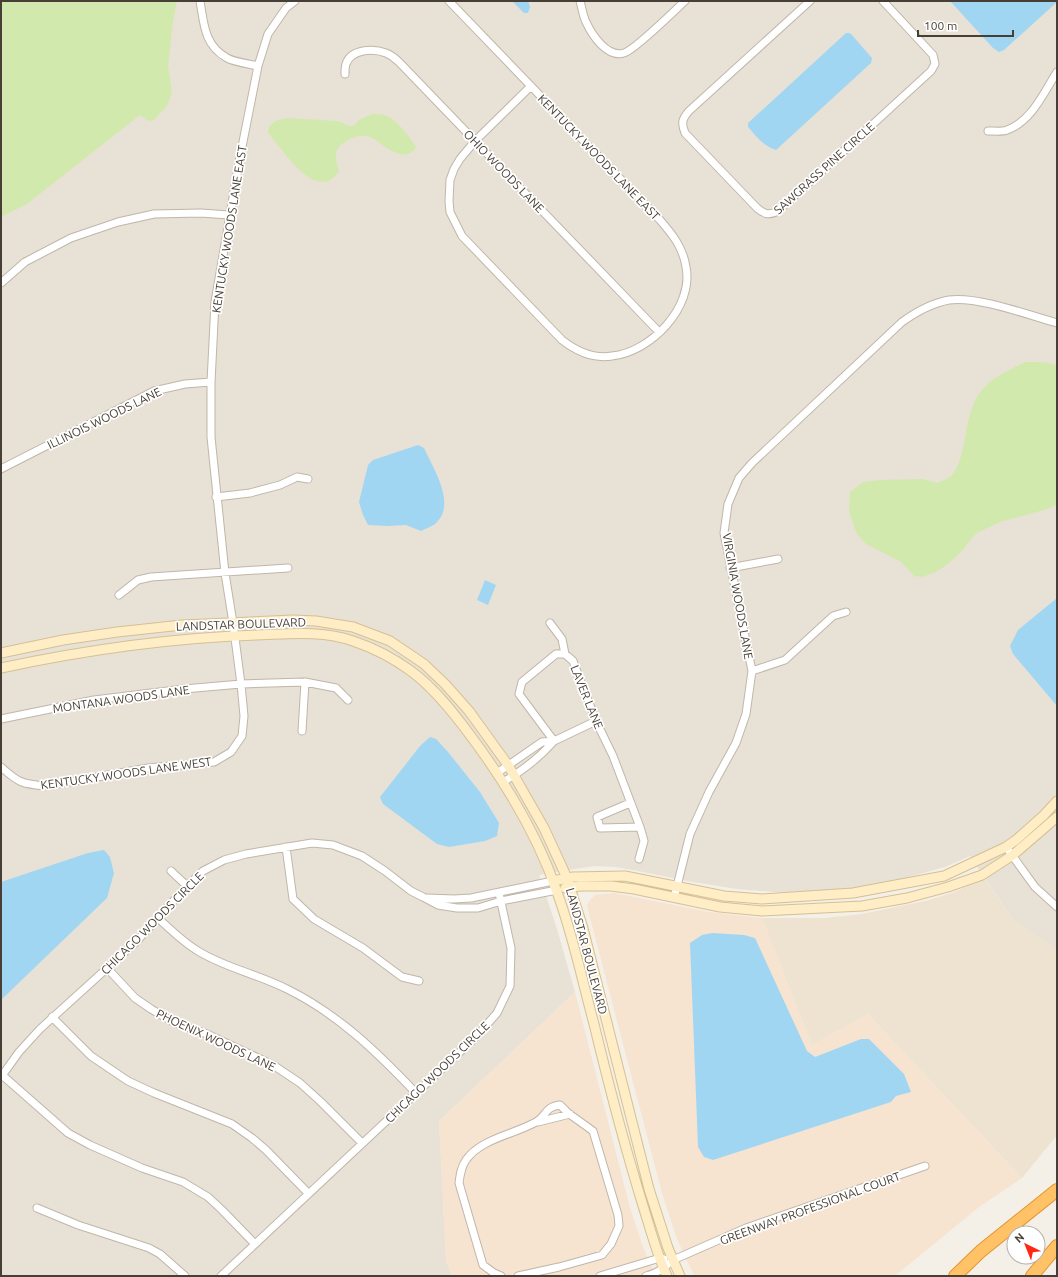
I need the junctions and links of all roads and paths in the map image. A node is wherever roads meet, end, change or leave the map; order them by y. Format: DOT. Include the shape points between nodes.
graph roads {
  1 [pos="200,1"];
  2 [pos="295,1"];
  3 [pos="449,1"];
  4 [pos="580,1"];
  5 [pos="685,1"];
  6 [pos="810,1"];
  7 [pos="883,1"];
  8 [pos="258,66"];
  9 [pos="1057,72"];
  10 [pos="345,74"];
  11 [pos="531,86"];
  12 [pos="988,131"];
  13 [pos="475,141"];
  14 [pos="229,215"];
  15 [pos="1,282"];
  16 [pos="1057,323"];
  17 [pos="659,332"];
  18 [pos="211,382"];
  19 [pos="1,469"];
  20 [pos="308,479"];
  21 [pos="216,497"];
  22 [pos="778,559"];
  23 [pos="288,568"];
  24 [pos="730,568"];
  25 [pos="225,573"];
  26 [pos="119,595"];
  27 [pos="846,612"];
  28 [pos="233,622"];
  29 [pos="550,623"];
  30 [pos="235,636"];
  31 [pos="1,654"];
  32 [pos="564,654"];
  33 [pos="1,668"];
  34 [pos="752,671"];
  35 [pos="305,682"];
  36 [pos="242,684"];
  37 [pos="348,700"];
  38 [pos="1,719"];
  39 [pos="596,721"];
  40 [pos="302,731"];
  41 [pos="554,741"];
  42 [pos="508,765"];
  43 [pos="1,767"];
  44 [pos="497,773"];
  45 [pos="515,775"];
  46 [pos="503,782"];
  47 [pos="1057,800"];
  48 [pos="630,803"];
  49 [pos="1057,817"];
  50 [pos="640,827"];
  51 [pos="1016,840"];
  52 [pos="1006,847"];
  53 [pos="286,848"];
  54 [pos="1013,855"];
  55 [pos="639,859"];
  56 [pos="171,871"];
  57 [pos="567,878"];
  58 [pos="553,881"];
  59 [pos="187,886"];
  60 [pos="570,887"];
  61 [pos="677,887"];
  62 [pos="557,890"];
  63 [pos="499,893"];
  64 [pos="422,897"];
  65 [pos="674,898"];
  66 [pos="500,901"];
  67 [pos="1056,904"];
  68 [pos="158,918"];
  69 [pos="107,968"];
  70 [pos="418,981"];
  71 [pos="52,1018"];
  72 [pos="1,1076"];
  73 [pos="416,1093"];
  74 [pos="570,1114"];
  75 [pos="538,1122"];
  76 [pos="362,1144"];
  77 [pos="925,1166"];
  78 [pos="1057,1190"];
  79 [pos="308,1194"];
  80 [pos="38,1208"];
  81 [pos="255,1244"];
  82 [pos="1057,1246"];
  83 [pos="660,1258"];
  84 [pos="672,1260"];
  85 [pos="665,1272"];
  86 [pos="496,1275"];
  87 [pos="185,1276"];
  88 [pos="221,1276"];
  89 [pos="518,1276"];
  90 [pos="603,1276"];
  91 [pos="646,1276"];
  92 [pos="680,1276"];
  93 [pos="955,1276"];
  94 [pos="1032,1276"];
  1 -- 8 [label="street" via="205,34 214,48 228,59"];
  2 -- 8 [label="street, KENTUCKY WOODS LANE EAST" via="286,8 268,34"];
  3 -- 11 [label="street, KENTUCKY WOODS LANE EAST"];
  4 -- 5 [label="street" via="586,22 594,35 604,48 615,54 625,53 636,45"];
  6 -- 7 [label="street, SAWGRASS PINE CIRCLE" via="689,112 682,123 685,133 757,208 770,215 778,211 931,72 935,64 933,55"];
  8 -- 14 [label="street, KENTUCKY WOODS LANE EAST"];
  9 -- 12 [label="street" via="1032,112 1020,123 1006,130"];
  10 -- 13 [label="street, OHIO WOODS LANE" via="345,65 355,54 370,50 385,52 399,62"];
  11 -- 13 [label="street, KENTUCKY WOODS LANE EAST"];
  11 -- 17 [label="street, KENTUCKY WOODS LANE EAST" via="660,220 680,247 687,268 686,288 678,310"];
  13 -- 17 [label="street, OHIO WOODS LANE"];
  13 -- 17 [label="street, KENTUCKY WOODS LANE EAST" via="460,159 450,180 448,197 454,222 462,236 555,334 578,351 603,356 622,355 643,345"];
  14 -- 15 [label="street" via="154,214 118,222 71,238 25,262"];
  14 -- 18 [label="street, KENTUCKY WOODS LANE EAST" via="215,302"];
  16 -- 24 [label="street, VIRGINIA WOODS LANE" via="983,302 956,300 919,310 902,322 752,462 739,478 728,504 724,533"];
  18 -- 19 [label="street, ILLINOIS WOODS LANE" via="185,384 154,391"];
  18 -- 21 [label="street, KENTUCKY WOODS LANE EAST" via="211,437"];
  20 -- 21 [label="street" via="297,477 280,485 250,493"];
  21 -- 25 [label="street, KENTUCKY WOODS LANE EAST"];
  22 -- 24 [label="street"];
  23 -- 25 [label="street"];
  24 -- 34 [label="street, VIRGINIA WOODS LANE"];
  25 -- 26 [label="street" via="151,577 138,580"];
  25 -- 28 [label="street, KENTUCKY WOODS LANE EAST"];
  27 -- 34 [label="street" via="833,616 785,660"];
  28 -- 30 [label="street, KENTUCKY WOODS LANE EAST"];
  28 -- 31 [label="street, LANDSTAR BOULEVARD" via="117,632 63,640"];
  28 -- 42 [label="street, LANDSTAR BOULEVARD" via="316,621 353,627 390,641 424,664 445,684"];
  29 -- 32 [label="street" via="562,639"];
  30 -- 33 [label="street, LANDSTAR BOULEVARD" via="120,646"];
  30 -- 36 [label="street, KENTUCKY WOODS LANE WEST"];
  30 -- 44 [label="street, LANDSTAR BOULEVARD" via="312,633 351,640 382,653 413,672 436,694 458,718"];
  32 -- 39 [label="street, LAVER LANE" via="573,661"];
  32 -- 41 [label="street, LAVER LANE" via="556,654 522,682 519,694"];
  34 -- 61 [label="street, VIRGINIA WOODS LANE" via="746,714 736,744 709,792 690,834"];
  35 -- 36 [label="street, MONTANA WOODS LANE"];
  35 -- 37 [label="street, MONTANA WOODS LANE" via="336,688"];
  35 -- 40 [label="street"];
  36 -- 38 [label="street, MONTANA WOODS LANE" via="94,700"];
  36 -- 43 [label="street, KENTUCKY WOODS LANE WEST" via="242,736 231,752 214,762 148,768 46,786 30,785 15,780"];
  39 -- 41 [label="street"];
  39 -- 48 [label="street, LAVER LANE" via="613,756"];
  41 -- 42 [label="street" via="542,742"];
  41 -- 45 [label="street" via="547,750"];
  42 -- 44 [label="street"];
  42 -- 45 [label="street, LANDSTAR BOULEVARD"];
  44 -- 46 [label="street, LANDSTAR BOULEVARD"];
  45 -- 46 [label="street"];
  45 -- 57 [label="street, LANDSTAR BOULEVARD" via="544,828"];
  46 -- 58 [label="street, LANDSTAR BOULEVARD" via="532,833"];
  47 -- 51 [label="street"];
  48 -- 50 [label="street, LAVER LANE"];
  48 -- 50 [label="street" via="597,817 600,828"];
  49 -- 54 [label="street"];
  50 -- 55 [label="street, LAVER LANE" via="644,841"];
  51 -- 52 [label="street"];
  51 -- 54 [label="street"];
  52 -- 54 [label="street"];
  52 -- 61 [label="street" via="944,876 853,893 762,899 724,896"];
  53 -- 59 [label="street, CHICAGO WOODS CIRCLE" via="224,860 203,871"];
  53 -- 64 [label="street, CHICAGO WOODS CIRCLE" via="312,843 333,845 362,856"];
  53 -- 70 [label="street" via="293,899 314,919 363,948 402,977"];
  54 -- 65 [label="street" via="982,875 948,887 862,906 762,911 720,907"];
  54 -- 67 [label="street" via="1035,887"];
  56 -- 59 [label="street"];
  57 -- 58 [label="street"];
  57 -- 60 [label="street, LANDSTAR BOULEVARD"];
  57 -- 61 [label="street" via="625,876"];
  58 -- 62 [label="street, LANDSTAR BOULEVARD"];
  58 -- 63 [label="street"];
  59 -- 68 [label="street, CHICAGO WOODS CIRCLE"];
  60 -- 62 [label="street"];
  60 -- 65 [label="street" via="611,886"];
  60 -- 84 [label="street, LANDSTAR BOULEVARD" via="583,928 649,1189"];
  61 -- 65 [label="street, VIRGINIA WOODS LANE"];
  62 -- 66 [label="street, CHICAGO WOODS CIRCLE"];
  62 -- 83 [label="street, LANDSTAR BOULEVARD" via="569,927 633,1175"];
  63 -- 64 [label="street" via="466,898"];
  63 -- 66 [label="street, CHICAGO WOODS CIRCLE"];
  64 -- 66 [label="street, CHICAGO WOODS CIRCLE" via="438,905 457,908 478,908"];
  66 -- 73 [label="street, CHICAGO WOODS CIRCLE" via="511,948 510,986 497,1013 476,1037"];
  68 -- 69 [label="street, CHICAGO WOODS CIRCLE"];
  68 -- 73 [label="street" via="179,939 198,952 287,988 322,1008 378,1054"];
  69 -- 71 [label="street, CHICAGO WOODS CIRCLE"];
  69 -- 76 [label="street, PHOENIX WOODS LANE" via="135,998 151,1009 175,1023 206,1034 273,1065 300,1083"];
  71 -- 72 [label="street, CHICAGO WOODS CIRCLE" via="19,1052"];
  71 -- 79 [label="street" via="91,1056 128,1081 232,1124 266,1150"];
  72 -- 81 [label="street" via="68,1133 142,1168 183,1182 208,1197"];
  73 -- 76 [label="street, CHICAGO WOODS CIRCLE"];
  74 -- 75 [label="street"];
  74 -- 75 [label="street" via="560,1105 552,1106"];
  74 -- 89 [label="street" via="593,1131 619,1226 611,1244 602,1255"];
  75 -- 86 [label="street" via="480,1146 466,1159 461,1170 459,1183 483,1265"];
  76 -- 79 [label="street, CHICAGO WOODS CIRCLE"];
  77 -- 84 [label="street, GREENWAY PROFESSIONAL COURT" via="746,1228"];
  78 -- 93 [label="highway" via="981,1251"];
  79 -- 81 [label="street, CHICAGO WOODS CIRCLE"];
  80 -- 87 [label="street" via="78,1225 149,1248 160,1254"];
  81 -- 88 [label="street, CHICAGO WOODS CIRCLE"];
  82 -- 94 [label="highway"];
  83 -- 84 [label="street"];
  83 -- 85 [label="street, LANDSTAR BOULEVARD"];
  83 -- 90 [label="street"];
  84 -- 85 [label="street"];
  84 -- 92 [label="street, LANDSTAR BOULEVARD"];
  85 -- 91 [label="street"];
}
